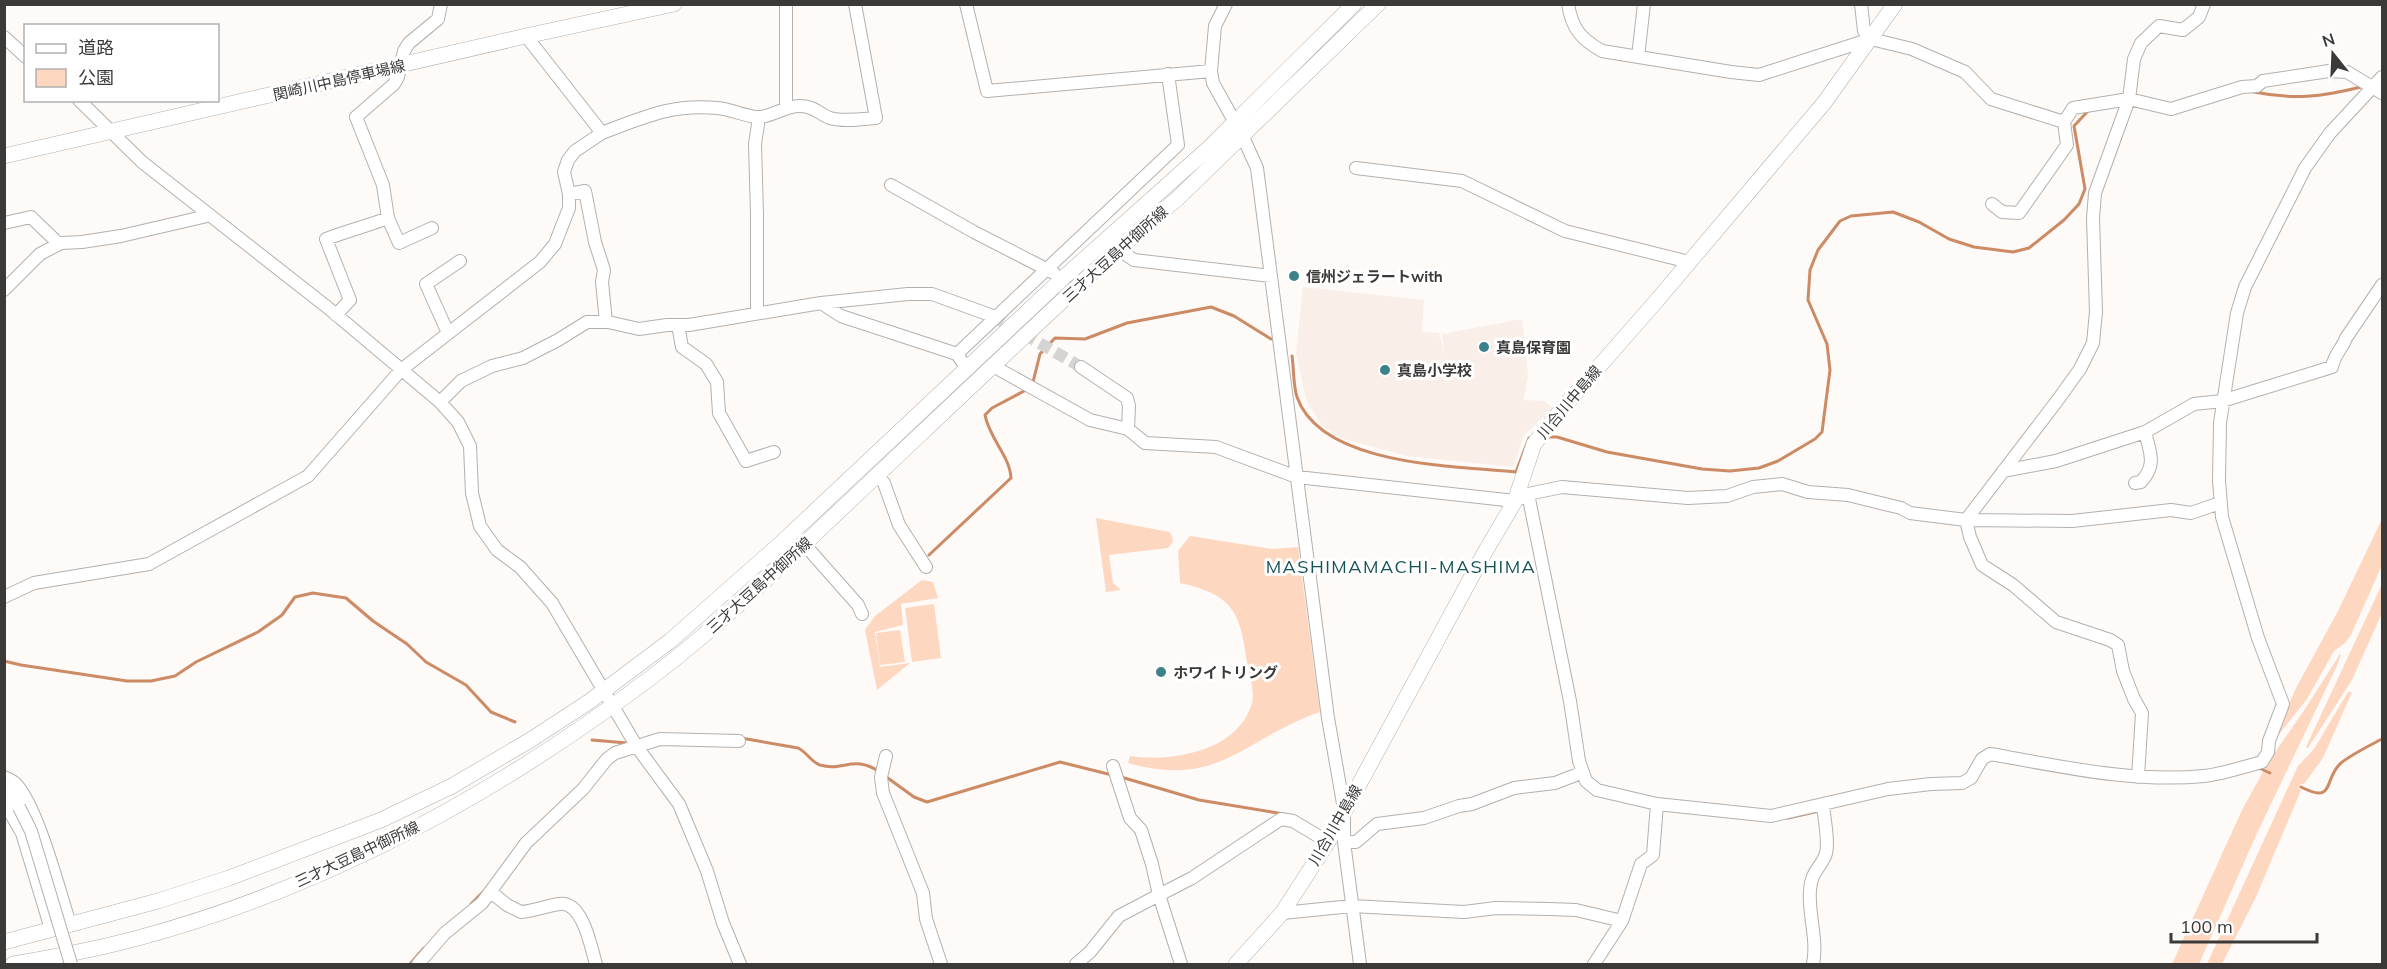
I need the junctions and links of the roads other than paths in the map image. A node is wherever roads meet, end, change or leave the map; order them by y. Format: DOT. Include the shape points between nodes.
graph roads {
  1 [pos="441,4"];
  2 [pos="674,4"];
  3 [pos="786,4"];
  4 [pos="855,4"];
  5 [pos="966,4"];
  6 [pos="1226,4"];
  7 [pos="1354,4"];
  8 [pos="1378,4"];
  9 [pos="1568,4"];
  10 [pos="1644,4"];
  11 [pos="1861,4"];
  12 [pos="1895,4"];
  13 [pos="2204,4"];
  14 [pos="526,36"];
  15 [pos="4,37"];
  16 [pos="1871,39"];
  17 [pos="24,55"];
  18 [pos="1638,57"];
  19 [pos="401,66"];
  20 [pos="1211,71"];
  21 [pos="1168,74"];
  22 [pos="2382,77"];
  23 [pos="2377,90"];
  24 [pos="2129,99"];
  25 [pos="81,102"];
  26 [pos="786,106"];
  27 [pos="759,118"];
  28 [pos="1235,122"];
  29 [pos="2064,122"];
  30 [pos="110,132"];
  31 [pos="602,133"];
  32 [pos="1243,137"];
  33 [pos="4,156"];
  34 [pos="1356,168"];
  35 [pos="891,185"];
  36 [pos="569,194"];
  37 [pos="1997,212"];
  38 [pos="207,216"];
  39 [pos="388,218"];
  40 [pos="4,224"];
  41 [pos="432,228"];
  42 [pos="59,244"];
  43 [pos="1118,249"];
  44 [pos="460,261"];
  45 [pos="1689,262"];
  46 [pos="1049,269"];
  47 [pos="1271,276"];
  48 [pos="1062,279"];
  49 [pos="2382,285"];
  50 [pos="4,290"];
  51 [pos="821,303"];
  52 [pos="757,313"];
  53 [pos="336,315"];
  54 [pos="993,316"];
  55 [pos="606,322"];
  56 [pos="678,325"];
  57 [pos="448,333"];
  58 [pos="957,354"];
  59 [pos="993,366"];
  60 [pos="1081,367"];
  61 [pos="967,369"];
  62 [pos="400,370"];
  63 [pos="2223,400"];
  64 [pos="440,402"];
  65 [pos="1128,429"];
  66 [pos="2145,432"];
  67 [pos="774,452"];
  68 [pos="2003,471"];
  69 [pos="877,475"];
  70 [pos="1297,477"];
  71 [pos="2135,483"];
  72 [pos="1522,497"];
  73 [pos="2220,503"];
  74 [pos="1966,520"];
  75 [pos="804,544"];
  76 [pos="926,567"];
  77 [pos="4,597"];
  78 [pos="862,614"];
  79 [pos="604,690"];
  80 [pos="612,704"];
  81 [pos="740,741"];
  82 [pos="638,747"];
  83 [pos="886,756"];
  84 [pos="1115,771"];
  85 [pos="1581,773"];
  86 [pos="2138,777"];
  87 [pos="4,779"];
  88 [pos="4,802"];
  89 [pos="1657,804"];
  90 [pos="1823,805"];
  91 [pos="1344,809"];
  92 [pos="1328,842"];
  93 [pos="1344,842"];
  94 [pos="491,891"];
  95 [pos="1159,895"];
  96 [pos="1353,906"];
  97 [pos="1282,913"];
  98 [pos="1622,921"];
  99 [pos="70,924"];
  100 [pos="51,928"];
  101 [pos="4,942"];
  102 [pos="78,960"];
  103 [pos="53,961"];
  104 [pos="13,964"];
  105 [pos="418,964"];
  106 [pos="596,964"];
  107 [pos="740,964"];
  108 [pos="941,964"];
  109 [pos="1076,964"];
  110 [pos="1181,964"];
  111 [pos="1236,964"];
  112 [pos="1360,964"];
  113 [pos="1594,964"];
  114 [pos="1813,964"];
  1 -- 19 [label="street" via="438,19 409,43"];
  2 -- 14 [label="main road, 関崎川中島停車場線"];
  3 -- 26 [label="street"];
  4 -- 26 [label="street" via="876,118 828,117 803,105"];
  5 -- 21 [label="street" via="987,91"];
  6 -- 20 [label="street" via="1215,26"];
  7 -- 28 [label="main road, 三才大豆島中御所線"];
  8 -- 32 [label="main road, 三才大豆島中御所線"];
  9 -- 18 [label="street" via="1570,22 1587,42 1602,51"];
  10 -- 18 [label="street"];
  11 -- 16 [label="street" via="1864,31"];
  12 -- 16 [label="main road, 川合川中島線"];
  13 -- 24 [label="street" via="2199,18 2183,30 2159,26 2141,43 2133,59"];
  14 -- 19 [label="main road, 関崎川中島停車場線"];
  14 -- 31 [label="street"];
  15 -- 17 [label="street"];
  16 -- 18 [label="street" via="1759,75"];
  16 -- 29 [label="street" via="1912,48 1965,72 1991,99"];
  16 -- 45 [label="main road, 川合川中島線" via="1824,103"];
  19 -- 30 [label="main road, 関崎川中島停車場線"];
  19 -- 39 [label="street" via="394,84 356,117 383,185"];
  20 -- 21 [label="street"];
  20 -- 28 [label="street" via="1213,83"];
  21 -- 46 [label="street" via="1178,145"];
  22 -- 23 [label="street"];
  23 -- 24 [label="street" via="2347,72 2329,71 2263,81 2257,86 2171,109"];
  23 -- 63 [label="street" via="2330,133 2305,168 2245,287"];
  24 -- 29 [label="street" via="2073,108"];
  24 -- 68 [label="street" via="2095,193 2093,343 2080,369"];
  25 -- 30 [label="street"];
  26 -- 27 [label="street"];
  27 -- 31 [label="street" via="721,108 679,107"];
  27 -- 52 [label="street" via="755,144"];
  28 -- 32 [label="street"];
  28 -- 48 [label="main road, 三才大豆島中御所線"];
  29 -- 37 [label="street" via="2067,145 2019,213"];
  30 -- 33 [label="main road, 関崎川中島停車場線"];
  30 -- 38 [label="street"];
  31 -- 36 [label="street" via="568,160 564,172"];
  32 -- 43 [label="main road, 三才大豆島中御所線"];
  32 -- 47 [label="street" via="1257,168"];
  34 -- 45 [label="street" via="1462,181 1565,231"];
  35 -- 46 [label="street"];
  36 -- 55 [label="street" via="585,191 604,270"];
  36 -- 57 [label="street" via="555,244 540,262"];
  38 -- 42 [label="street" via="121,237"];
  38 -- 53 [label="street"];
  39 -- 41 [label="street" via="399,243"];
  39 -- 53 [label="street" via="326,239 350,300"];
  40 -- 42 [label="street" via="31,217"];
  42 -- 50 [label="street" via="40,254"];
  43 -- 47 [label="street" via="1134,260"];
  43 -- 59 [label="main road, 三才大豆島中御所線"];
  44 -- 57 [label="street" via="426,284"];
  45 -- 72 [label="main road, 川合川中島線" via="1534,444"];
  46 -- 48 [label="street"];
  46 -- 58 [label="street"];
  47 -- 70 [label="street"];
  48 -- 61 [label="main road, 三才大豆島中御所線"];
  49 -- 63 [label="street" via="2334,357 2332,367"];
  51 -- 52 [label="street"];
  51 -- 54 [label="street" via="932,294"];
  51 -- 58 [label="street" via="841,316"];
  52 -- 56 [label="street"];
  53 -- 62 [label="street"];
  55 -- 56 [label="street" via="639,329"];
  55 -- 64 [label="street" via="586,322 523,358 492,366 461,381"];
  56 -- 67 [label="street" via="682,347 706,364 717,382 719,413 746,460"];
  57 -- 62 [label="street"];
  58 -- 61 [label="street"];
  59 -- 65 [label="street" via="1090,420"];
  59 -- 69 [label="main road, 三才大豆島中御所線"];
  60 -- 65 [label="street" via="1127,398"];
  61 -- 79 [label="main road, 三才大豆島中御所線" via="780,544 670,641"];
  62 -- 64 [label="street"];
  62 -- 77 [label="street" via="308,476 149,564 34,583"];
  63 -- 66 [label="street" via="2194,404"];
  63 -- 73 [label="street"];
  64 -- 79 [label="street" via="458,422 470,446 472,493 480,526 497,550 520,567 552,603"];
  65 -- 70 [label="street" via="1145,443 1216,447"];
  66 -- 68 [label="street" via="2056,461"];
  66 -- 71 [label="street" via="2151,470 2141,482"];
  68 -- 74 [label="street"];
  69 -- 75 [label="main road, 三才大豆島中御所線"];
  69 -- 76 [label="street" via="884,483 898,525"];
  70 -- 72 [label="street"];
  70 -- 91 [label="street" via="1328,718"];
  72 -- 74 [label="street" via="1562,487 1689,498 1727,496 1753,486 1782,484 1808,492 1848,495 1910,513"];
  72 -- 85 [label="street" via="1570,701"];
  72 -- 91 [label="main road, 川合川中島線" via="1485,552"];
  73 -- 74 [label="street" via="2191,513 2170,510 2103,519"];
  73 -- 86 [label="street" via="2258,638 2283,704 2262,762 2205,776"];
  74 -- 86 [label="street" via="1982,565 2013,585 2056,622 2118,645 2123,671 2142,713"];
  75 -- 78 [label="street"];
  75 -- 80 [label="main road, 三才大豆島中御所線" via="729,614"];
  79 -- 80 [label="street"];
  79 -- 99 [label="main road, 三才大豆島中御所線" via="452,786 381,820 229,878"];
  80 -- 82 [label="street"];
  80 -- 102 [label="main road, 三才大豆島中御所線" via="543,754 378,847 276,891"];
  81 -- 82 [label="street" via="660,738"];
  82 -- 94 [label="street" via="608,759 526,843"];
  82 -- 107 [label="street" via="679,804"];
  83 -- 108 [label="street" via="883,793 923,893 926,920"];
  84 -- 95 [label="street" via="1130,818 1141,830"];
  85 -- 89 [label="street" via="1597,790"];
  85 -- 93 [label="street" via="1555,783 1514,788 1424,818 1377,824 1356,842"];
  86 -- 90 [label="street" via="1990,754 1982,759 1971,778 1962,783 1888,789"];
  87 -- 99 [label="street" via="15,782 36,822"];
  87 -- 102 [label="street, bridge" via="31,831"];
  88 -- 100 [label="street" via="22,833"];
  89 -- 90 [label="street" via="1771,816"];
  89 -- 98 [label="street" via="1653,855 1641,864"];
  90 -- 114 [label="street" via="1827,854 1811,876 1810,887"];
  91 -- 92 [label="main road, 川合川中島線"];
  91 -- 93 [label="street"];
  92 -- 95 [label="street" via="1293,820 1281,819"];
  92 -- 97 [label="main road, 川合川中島線"];
  93 -- 96 [label="street"];
  94 -- 105 [label="street"];
  94 -- 106 [label="street" via="521,912 562,903 571,906 582,919"];
  95 -- 109 [label="street" via="1119,916"];
  95 -- 110 [label="street"];
  96 -- 97 [label="street"];
  96 -- 98 [label="street" via="1464,912 1496,908 1576,910"];
  96 -- 112 [label="street"];
  97 -- 111 [label="main road, 川合川中島線"];
  98 -- 113 [label="street"];
  99 -- 100 [label="main road, 三才大豆島中御所線"];
  100 -- 101 [label="main road, 三才大豆島中御所線"];
  102 -- 103 [label="main road, 三才大豆島中御所線"];
  103 -- 104 [label="main road, 三才大豆島中御所線"];
}
